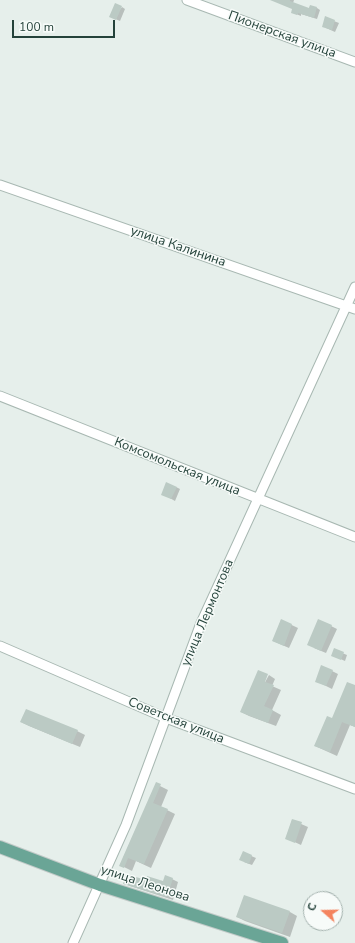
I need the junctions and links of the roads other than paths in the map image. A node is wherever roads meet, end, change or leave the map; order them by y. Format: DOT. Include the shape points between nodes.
graph roads {
  1 [pos="187,0"];
  2 [pos="355,62"];
  3 [pos="0,184"];
  4 [pos="355,288"];
  5 [pos="351,307"];
  6 [pos="0,396"];
  7 [pos="258,499"];
  8 [pos="355,537"];
  9 [pos="0,646"];
  10 [pos="166,718"];
  11 [pos="355,789"];
  12 [pos="0,847"];
  13 [pos="100,885"];
  14 [pos="73,943"];
  15 [pos="282,943"];
  1 -- 2 [label="street, Пионерская улица"];
  3 -- 5 [label="street, улица Калинина"];
  4 -- 5 [label="street, улица Лермонтова"];
  5 -- 7 [label="street, улица Лермонтова"];
  6 -- 7 [label="street, Комсомольская улица"];
  7 -- 8 [label="street, Комсомольская улица"];
  7 -- 10 [label="street, улица Лермонтова" via="201,623"];
  9 -- 10 [label="street, Советская улица"];
  10 -- 11 [label="street, Советская улица"];
  10 -- 13 [label="street, улица Лермонтова" via="126,825"];
  12 -- 13 [label="main road, улица Леонова"];
  13 -- 14 [label="street, улица Лермонтова"];
  13 -- 15 [label="main road, улица Леонова"];
}
